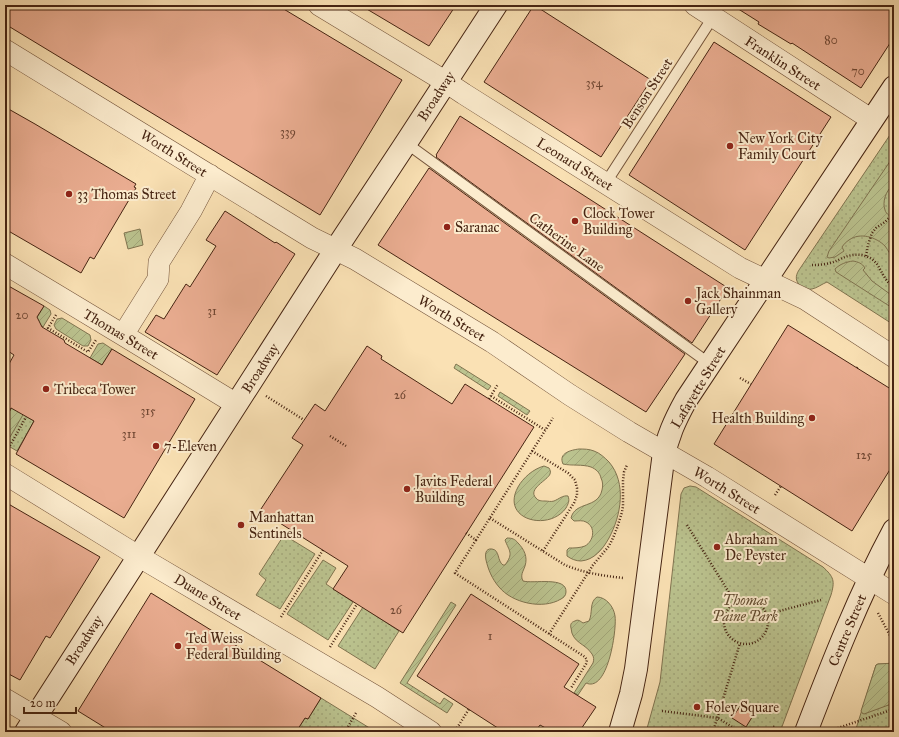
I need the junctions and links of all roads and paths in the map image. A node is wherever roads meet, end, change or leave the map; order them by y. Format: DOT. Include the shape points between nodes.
graph roads {
  1 [pos="319,5"];
  2 [pos="496,5"];
  3 [pos="695,5"];
  4 [pos="713,17"];
  5 [pos="5,50"];
  6 [pos="446,82"];
  7 [pos="894,87"];
  8 [pos="872,120"];
  9 [pos="406,143"];
  10 [pos="210,176"];
  11 [pos="605,184"];
  12 [pos="894,213"];
  13 [pos="336,249"];
  14 [pos="866,256"];
  15 [pos="5,264"];
  16 [pos="812,265"];
  17 [pos="765,280"];
  18 [pos="894,288"];
  19 [pos="56,314"];
  20 [pos="123,335"];
  21 [pos="94,343"];
  22 [pos="894,357"];
  23 [pos="710,364"];
  24 [pos="740,378"];
  25 [pos="498,384"];
  26 [pos="751,384"];
  27 [pos="266,396"];
  28 [pos="236,404"];
  29 [pos="26,417"];
  30 [pos="553,418"];
  31 [pos="304,420"];
  32 [pos="545,430"];
  33 [pos="330,436"];
  34 [pos="346,446"];
  35 [pos="7,451"];
  36 [pos="532,451"];
  37 [pos="664,453"];
  38 [pos="627,465"];
  39 [pos="890,471"];
  40 [pos="5,474"];
  41 [pos="894,474"];
  42 [pos="780,486"];
  43 [pos="775,495"];
  44 [pos="490,518"];
  45 [pos="686,525"];
  46 [pos="894,530"];
  47 [pos="466,533"];
  48 [pos="476,540"];
  49 [pos="323,550"];
  50 [pos="543,551"];
  51 [pos="138,556"];
  52 [pos="588,573"];
  53 [pos="624,578"];
  54 [pos="870,579"];
  55 [pos="894,594"];
  56 [pos="821,600"];
  57 [pos="735,602"];
  58 [pos="357,604"];
  59 [pos="878,613"];
  60 [pos="768,614"];
  61 [pos="281,617"];
  62 [pos="549,634"];
  63 [pos="740,643"];
  64 [pos="894,643"];
  65 [pos="330,648"];
  66 [pos="571,688"];
  67 [pos="5,698"];
  68 [pos="469,709"];
  69 [pos="894,709"];
  70 [pos="662,711"];
  71 [pos="356,713"];
  72 [pos="718,718"];
  73 [pos="31,724"];
  74 [pos="775,726"];
  75 [pos="457,728"];
  76 [pos="832,730"];
  77 [pos="61,732"];
  78 [pos="345,732"];
  79 [pos="431,732"];
  80 [pos="620,732"];
  81 [pos="713,732"];
  82 [pos="740,732"];
  83 [pos="766,732"];
  84 [pos="806,732"];
  1 -- 6 [label="street, Leonard Street"];
  2 -- 6 [label="main road, Broadway"];
  3 -- 4 [label="street, Franklin Street"];
  4 -- 8 [label="street, Franklin Street"];
  4 -- 11 [label="lane, Benson Street"];
  5 -- 10 [label="street, Worth Street"];
  6 -- 9 [label="main road, Broadway"];
  6 -- 11 [label="street, Leonard Street"];
  7 -- 8 [label="main road, Lafayette Street"];
  8 -- 17 [label="main road, Lafayette Street"];
  9 -- 13 [label="main road, Broadway"];
  9 -- 23 [label="lane, Catherine Lane"];
  10 -- 13 [label="street, Worth Street" via="312,238"];
  10 -- 20 [label="street" via="159,262 158,279"];
  11 -- 17 [label="street, Leonard Street" via="740,268"];
  12 -- 14 [label="path" via="872,233"];
  13 -- 28 [label="main road, Broadway"];
  13 -- 37 [label="street, Worth Street" via="492,342 570,395"];
  14 -- 16 [label="path" via="853,255 829,263"];
  14 -- 18 [label="path" via="877,263"];
  15 -- 20 [label="street, Thomas Street"];
  17 -- 22 [label="street, Leonard Street" via="805,299"];
  17 -- 23 [label="main road, Lafayette Street"];
  19 -- 21 [label="path" via="48,328 88,352"];
  20 -- 28 [label="street, Thomas Street"];
  23 -- 37 [label="main road, Lafayette Street" via="682,407 671,429"];
  24 -- 26 [label="path"];
  25 -- 32 [label="path" via="490,397"];
  27 -- 31 [label="path"];
  28 -- 51 [label="main road, Broadway"];
  29 -- 35 [label="path"];
  30 -- 32 [label="path"];
  32 -- 36 [label="path"];
  33 -- 34 [label="path"];
  36 -- 44 [label="path"];
  36 -- 50 [label="path" via="568,473 575,480 577,488 574,503"];
  37 -- 54 [label="street, Worth Street"];
  37 -- 80 [label="main road, Lafayette Street" via="636,669"];
  38 -- 52 [label="path" via="623,476 623,506 618,528 609,546"];
  39 -- 41 [label="path"];
  40 -- 51 [label="street, Duane Street"];
  42 -- 43 [label="path"];
  44 -- 48 [label="path"];
  44 -- 50 [label="path"];
  45 -- 57 [label="path"];
  46 -- 54 [label="main road, Centre Street"];
  47 -- 48 [label="path"];
  48 -- 62 [label="path" via="455,573"];
  49 -- 61 [label="path"];
  50 -- 52 [label="path" via="565,565"];
  51 -- 73 [label="main road, Broadway"];
  51 -- 79 [label="street, Duane Street" via="370,693"];
  52 -- 53 [label="path"];
  52 -- 62 [label="path"];
  54 -- 55 [label="street, Worth Street"];
  54 -- 84 [label="main road, Centre Street"];
  56 -- 60 [label="path"];
  57 -- 60 [label="path" via="754,600"];
  57 -- 63 [label="path" via="726,612 724,624 729,636"];
  58 -- 65 [label="path"];
  59 -- 64 [label="path"];
  60 -- 63 [label="path" via="765,635 754,643"];
  62 -- 66 [label="path" via="587,660"];
  63 -- 72 [label="path"];
  67 -- 73 [label="street"];
  68 -- 75 [label="path"];
  69 -- 76 [label="path"];
  70 -- 72 [label="path"];
  71 -- 78 [label="path"];
  72 -- 81 [label="path"];
  72 -- 82 [label="path"];
  73 -- 77 [label="street"];
  74 -- 83 [label="path"];
}
